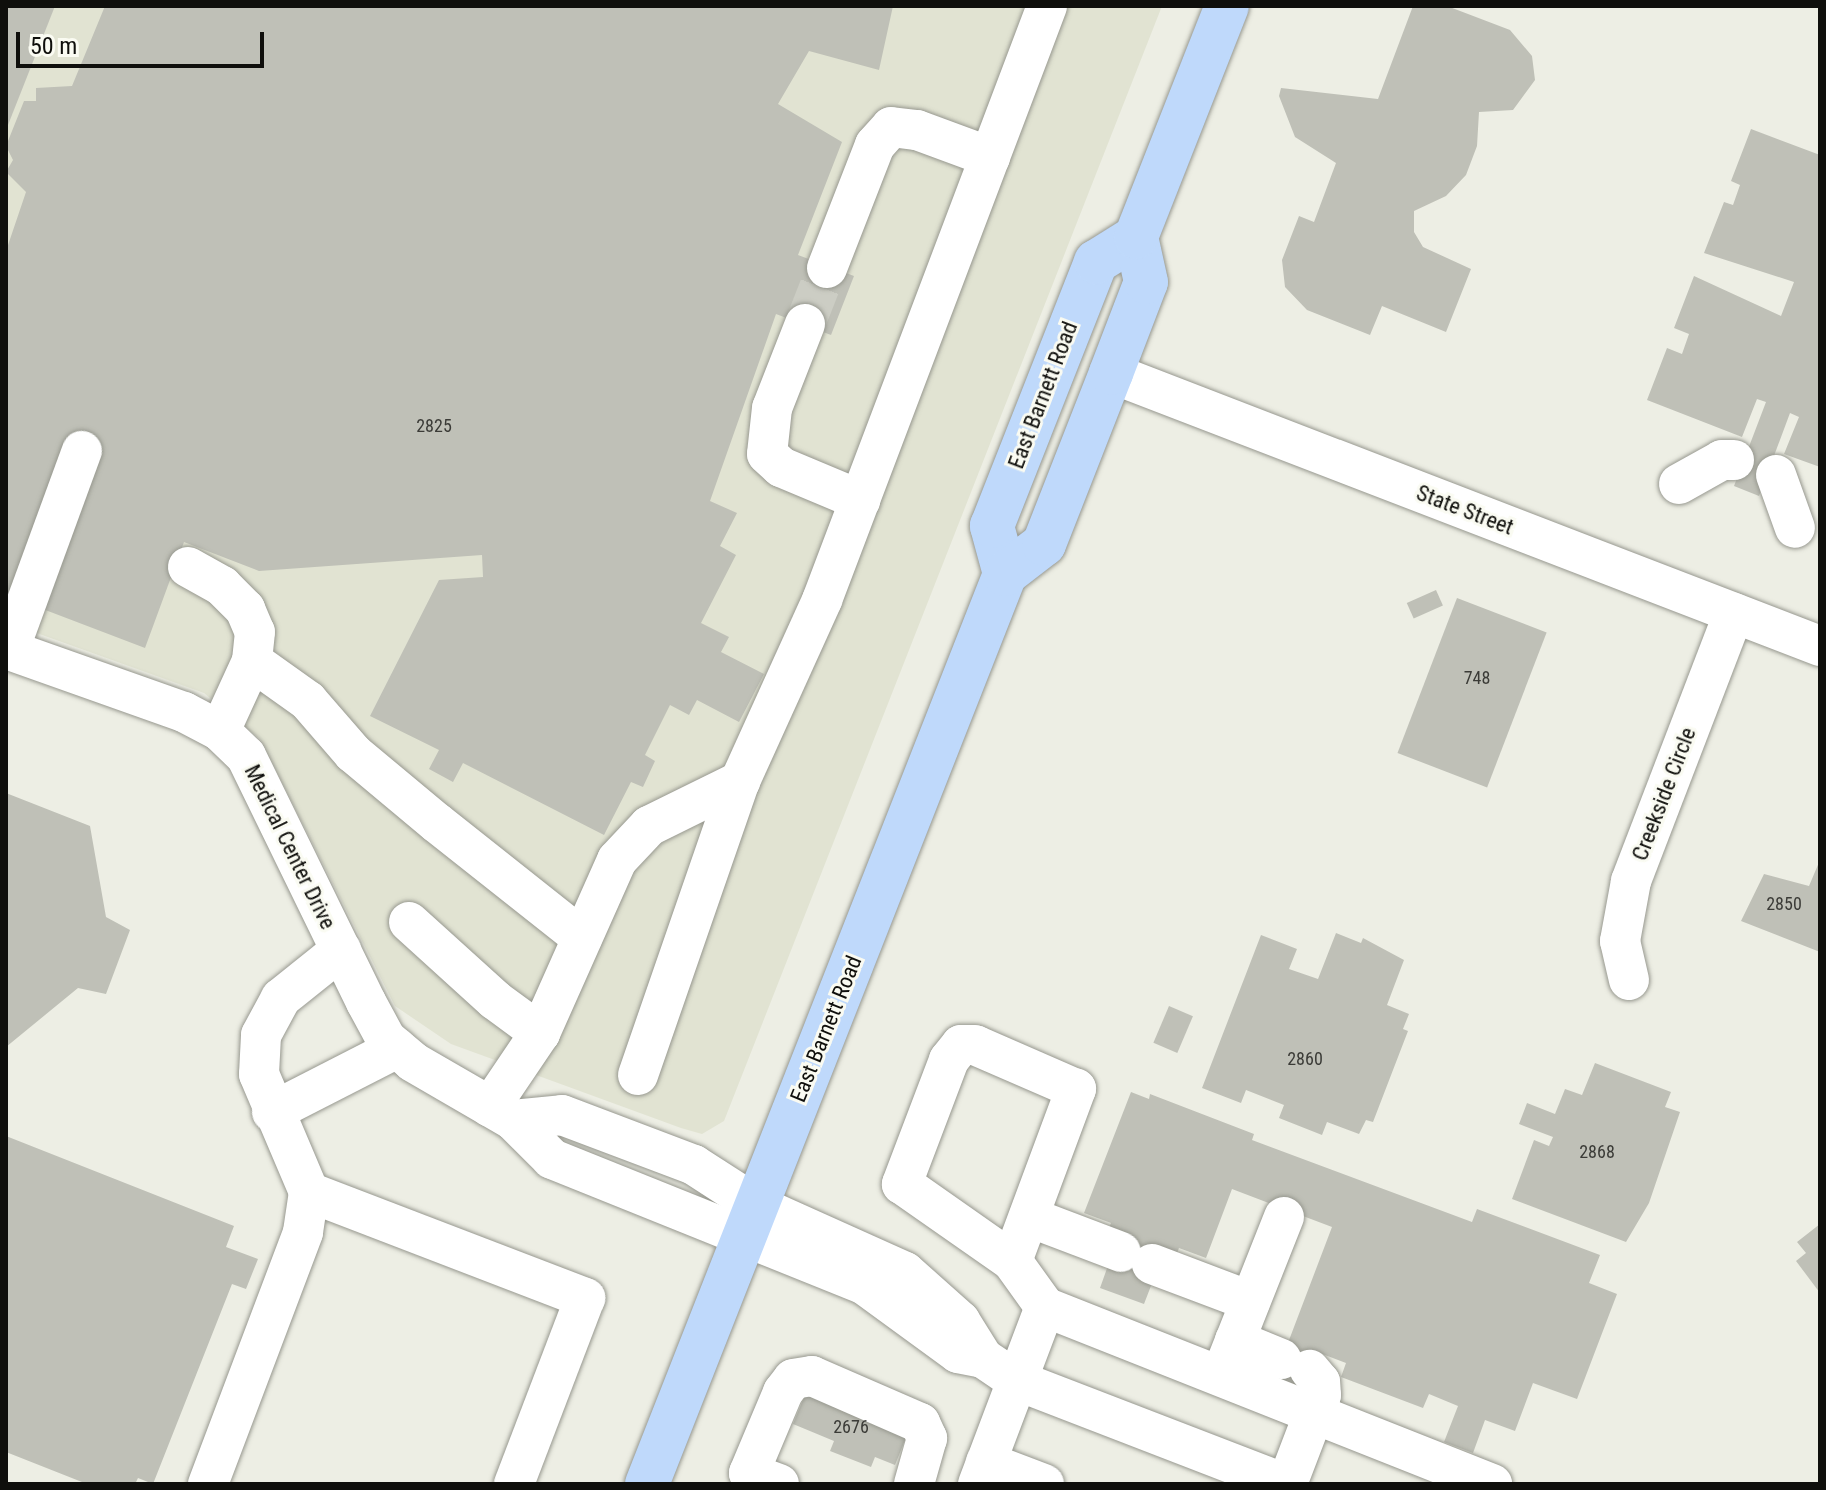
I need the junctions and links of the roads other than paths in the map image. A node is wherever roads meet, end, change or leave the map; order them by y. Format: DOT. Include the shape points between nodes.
graph roads {
  1 [pos="1047,6"];
  2 [pos="1227,6"];
  3 [pos="990,157"];
  4 [pos="1136,237"];
  5 [pos="827,268"];
  6 [pos="805,324"];
  7 [pos="1111,373"];
  8 [pos="82,451"];
  9 [pos="1734,460"];
  10 [pos="1776,475"];
  11 [pos="1679,484"];
  12 [pos="860,500"];
  13 [pos="1795,528"];
  14 [pos="188,567"];
  15 [pos="1005,574"];
  16 [pos="1734,613"];
  17 [pos="1820,646"];
  18 [pos="8,649"];
  19 [pos="252,661"];
  20 [pos="220,731"];
  21 [pos="740,781"];
  22 [pos="409,922"];
  23 [pos="582,938"];
  24 [pos="341,950"];
  25 [pos="1629,980"];
  26 [pos="540,1033"];
  27 [pos="397,1048"];
  28 [pos="638,1075"];
  29 [pos="272,1112"];
  30 [pos="502,1114"];
  31 [pos="309,1192"];
  32 [pos="1029,1217"];
  33 [pos="1284,1217"];
  34 [pos="750,1221"];
  35 [pos="1012,1261"];
  36 [pos="1250,1301"];
  37 [pos="1045,1307"];
  38 [pos="1235,1340"];
  39 [pos="1221,1376"];
  40 [pos="1016,1380"];
  41 [pos="1314,1413"];
  42 [pos="982,1473"];
  43 [pos="764,1478"];
  44 [pos="208,1484"];
  45 [pos="514,1484"];
  46 [pos="647,1484"];
  47 [pos="914,1484"];
  48 [pos="1044,1484"];
  49 [pos="1286,1484"];
  50 [pos="1492,1484"];
  1 -- 3 [label="street"];
  2 -- 4 [label="main road"];
  3 -- 5 [label="street" via="917,130 891,127 875,145"];
  3 -- 12 [label="street"];
  4 -- 7 [label="main road" via="1146,282"];
  4 -- 15 [label="main road, East Barnett Road" via="1096,262 992,526"];
  6 -- 12 [label="street" via="772,408 767,454 781,467"];
  7 -- 15 [label="main road" via="1044,544"];
  7 -- 16 [label="street, State Street"];
  8 -- 18 [label="street"];
  9 -- 11 [label="street" via="1722,460"];
  10 -- 13 [label="street"];
  12 -- 21 [label="street"];
  14 -- 19 [label="street" via="222,586 245,609 255,632"];
  15 -- 34 [label="main road, East Barnett Road"];
  16 -- 17 [label="street, State Street"];
  16 -- 25 [label="street, Creekside Circle" via="1631,881 1620,941"];
  18 -- 20 [label="street, Medical Center Drive" via="184,712"];
  19 -- 20 [label="street"];
  19 -- 23 [label="street" via="308,701 353,753"];
  20 -- 24 [label="street, Medical Center Drive" via="246,756"];
  21 -- 23 [label="street" via="649,826 617,860"];
  21 -- 28 [label="street"];
  22 -- 26 [label="street"];
  23 -- 26 [label="street"];
  24 -- 27 [label="street, Medical Center Drive" via="386,1039"];
  24 -- 29 [label="street" via="281,998 261,1035 259,1074"];
  26 -- 30 [label="street"];
  27 -- 29 [label="street"];
  27 -- 30 [label="street, Medical Center Drive"];
  29 -- 31 [label="street"];
  30 -- 34 [label="street, Medical Center Drive" via="552,1159"];
  31 -- 44 [label="street" via="303,1232"];
  31 -- 45 [label="street" via="585,1298"];
  32 -- 35 [label="street"];
  32 -- 35 [label="street" via="1076,1089 975,1045 961,1045 949,1060 902,1184"];
  32 -- 36 [label="street"];
  33 -- 36 [label="street"];
  34 -- 40 [label="street, Medical Center Drive" via="865,1285 958,1353 983,1358"];
  34 -- 46 [label="main road, East Barnett Road"];
  35 -- 37 [label="street"];
  36 -- 38 [label="street"];
  37 -- 39 [label="street"];
  37 -- 40 [label="street"];
  38 -- 39 [label="street"];
  38 -- 41 [label="street" via="1296,1364 1320,1382"];
  39 -- 41 [label="street"];
  40 -- 42 [label="street"];
  40 -- 49 [label="street, Medical Center Drive"];
  41 -- 49 [label="street"];
  41 -- 50 [label="street"];
  42 -- 48 [label="street"];
  43 -- 47 [label="street" via="783,1392 793,1379 812,1376 920,1423 927,1438"];
}
